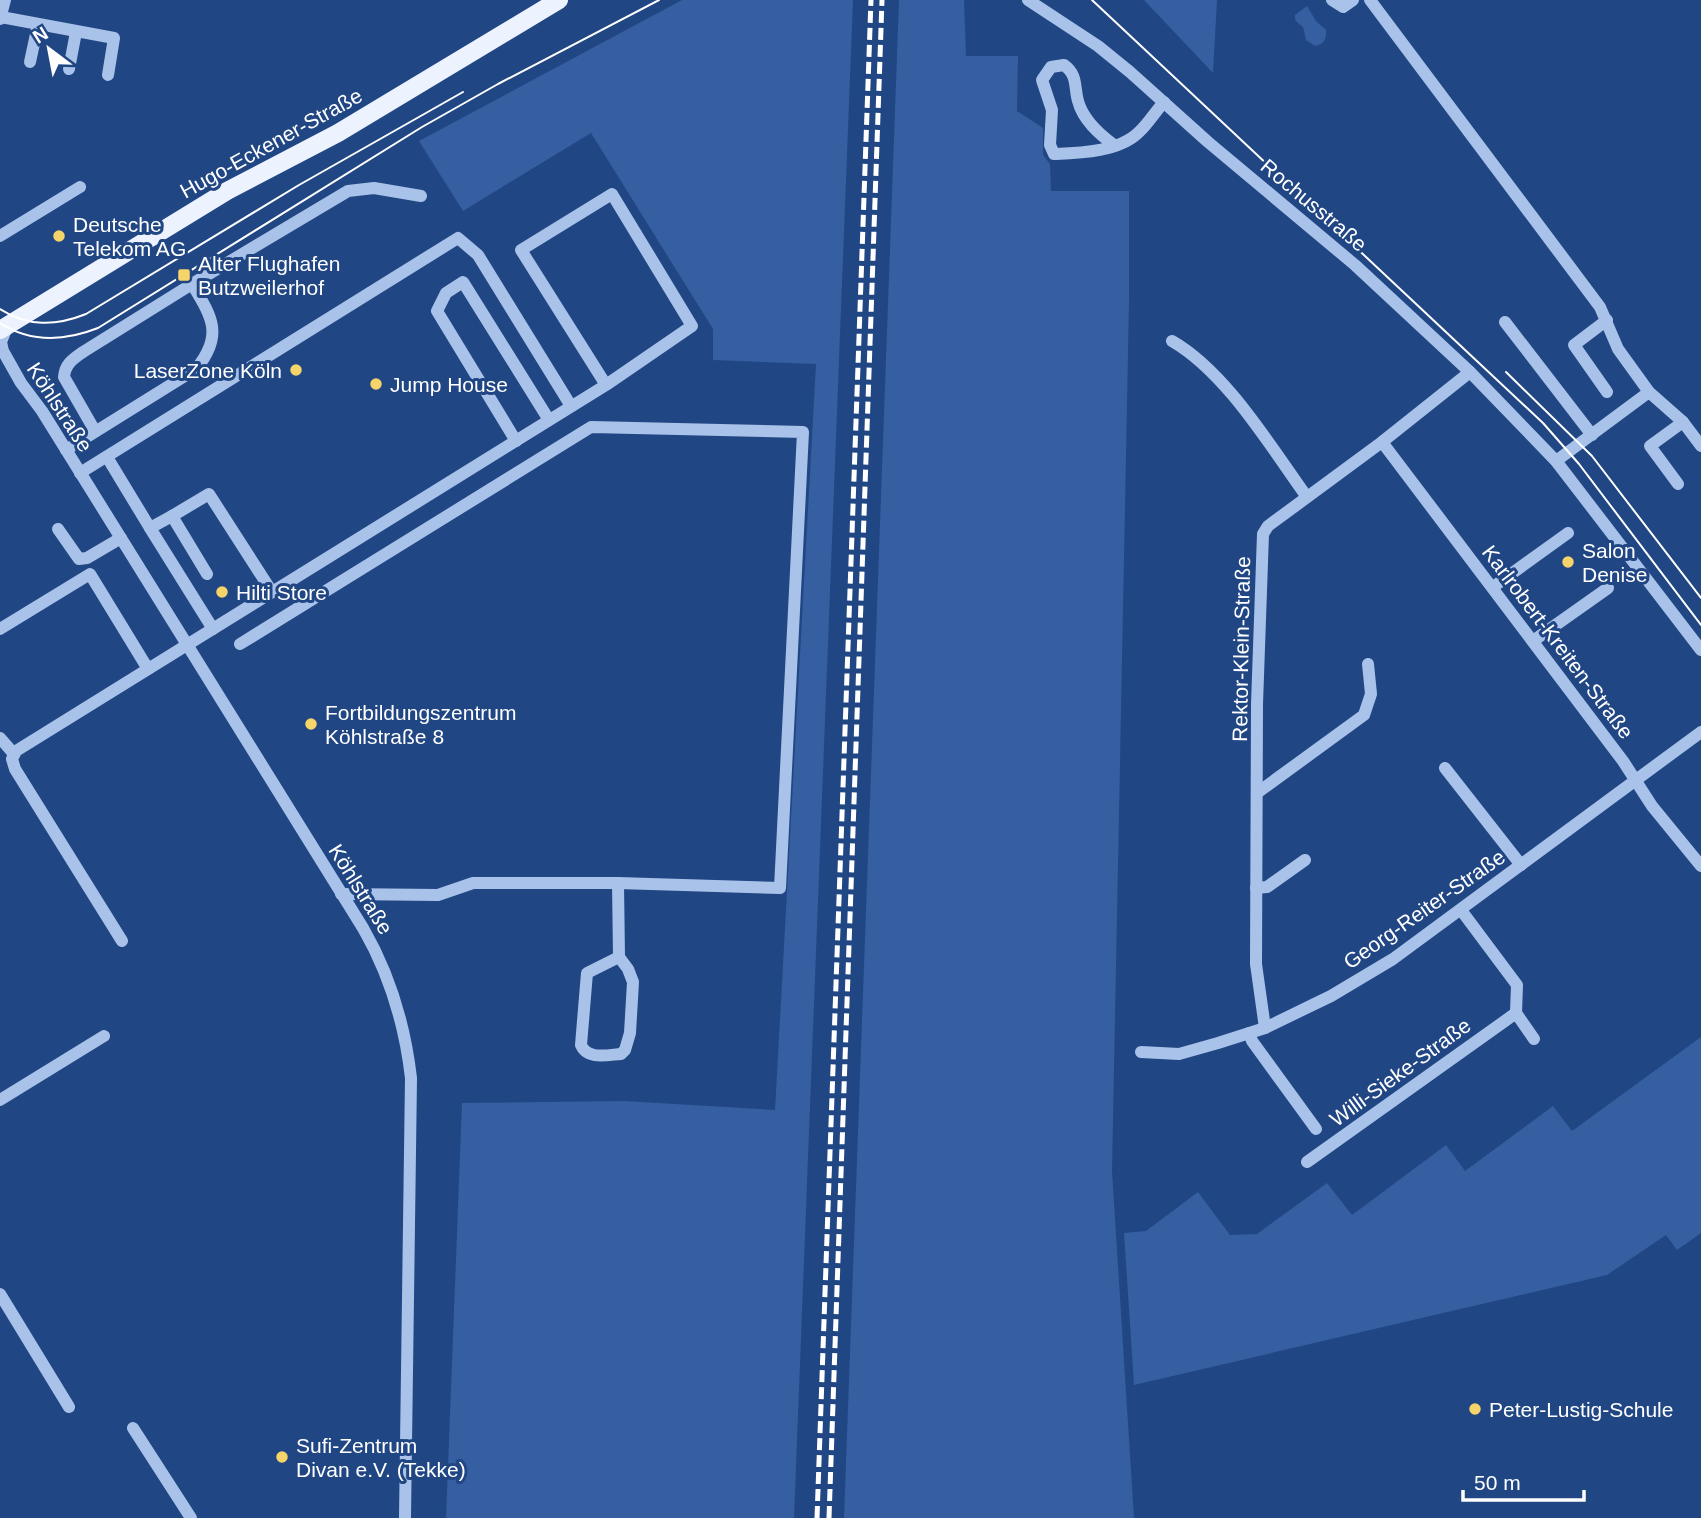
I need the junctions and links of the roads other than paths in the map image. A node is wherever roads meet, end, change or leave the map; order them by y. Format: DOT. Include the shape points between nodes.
graph roads {
  1 [pos="5,0"];
  2 [pos="559,0"];
  3 [pos="1028,0"];
  4 [pos="1332,0"];
  5 [pos="1353,0"];
  6 [pos="1370,0"];
  7 [pos="0,18"];
  8 [pos="38,25"];
  9 [pos="76,32"];
  10 [pos="30,62"];
  11 [pos="69,69"];
  12 [pos="108,75"];
  13 [pos="1164,102"];
  14 [pos="1114,145"];
  15 [pos="80,187"];
  16 [pos="421,196"];
  17 [pos="0,236"];
  18 [pos="192,284"];
  19 [pos="1607,320"];
  20 [pos="1505,322"];
  21 [pos="2,331"];
  22 [pos="1172,341"];
  23 [pos="3,360"];
  24 [pos="1470,372"];
  25 [pos="606,385"];
  26 [pos="1607,391"];
  27 [pos="1649,392"];
  28 [pos="571,407"];
  29 [pos="549,420"];
  30 [pos="1683,422"];
  31 [pos="95,431"];
  32 [pos="1592,435"];
  33 [pos="516,441"];
  34 [pos="1382,442"];
  35 [pos="1701,446"];
  36 [pos="66,450"];
  37 [pos="107,457"];
  38 [pos="1556,461"];
  39 [pos="80,473"];
  40 [pos="1678,484"];
  41 [pos="1307,497"];
  42 [pos="172,516"];
  43 [pos="150,528"];
  44 [pos="58,529"];
  45 [pos="1568,533"];
  46 [pos="121,538"];
  47 [pos="207,574"];
  48 [pos="1493,587"];
  49 [pos="1608,587"];
  50 [pos="272,592"];
  51 [pos="0,629"];
  52 [pos="213,629"];
  53 [pos="1533,641"];
  54 [pos="240,644"];
  55 [pos="187,646"];
  56 [pos="1701,650"];
  57 [pos="1368,664"];
  58 [pos="148,669"];
  59 [pos="1701,732"];
  60 [pos="0,738"];
  61 [pos="14,754"];
  62 [pos="1444,768"];
  63 [pos="1636,780"];
  64 [pos="1257,793"];
  65 [pos="1305,860"];
  66 [pos="1521,865"];
  67 [pos="1701,866"];
  68 [pos="618,883"];
  69 [pos="1255,888"];
  70 [pos="341,894"];
  71 [pos="1461,910"];
  72 [pos="122,941"];
  73 [pos="619,957"];
  74 [pos="1516,1013"];
  75 [pos="1265,1028"];
  76 [pos="1249,1033"];
  77 [pos="104,1035"];
  78 [pos="1534,1039"];
  79 [pos="1140,1052"];
  80 [pos="0,1100"];
  81 [pos="1316,1129"];
  82 [pos="1307,1162"];
  83 [pos="0,1294"];
  84 [pos="69,1407"];
  85 [pos="133,1428"];
  86 [pos="191,1518"];
  87 [pos="405,1518"];
  1 -- 7 [label="street"];
  2 -- 21 [label="main road, Hugo-Eckener-Straße" via="338,133 227,191"];
  3 -- 13 [label="street, Rochusstraße" via="1098,46"];
  4 -- 5 [label="street" via="1343,7"];
  6 -- 19 [label="street"];
  7 -- 8 [label="street"];
  8 -- 9 [label="street"];
  8 -- 10 [label="street"];
  9 -- 11 [label="street"];
  9 -- 12 [label="street" via="114,38"];
  13 -- 14 [label="street" via="1139,133"];
  13 -- 24 [label="street, Rochusstraße" via="1355,265"];
  14 -- 14 [label="street" via="1096,152 1054,154 1050,145 1052,110 1042,80 1051,67 1070,69 1085,115 1097,133"];
  15 -- 17 [label="street"];
  16 -- 18 [label="street" via="374,188 348,191"];
  18 -- 31 [label="street" via="214,329 203,360 196,369"];
  18 -- 31 [label="street" via="65,368 64,377"];
  19 -- 26 [label="street" via="1574,345"];
  19 -- 27 [label="street" via="1618,349"];
  20 -- 32 [label="street"];
  21 -- 23 [label="street, Köhlstraße"];
  22 -- 41 [label="street" via="1193,353 1242,407"];
  23 -- 36 [label="street, Köhlstraße"];
  24 -- 34 [label="street, Rektor-Klein-Straße"];
  24 -- 38 [label="street, Rochusstraße"];
  25 -- 25 [label="street" via="692,326 612,194 521,250"];
  25 -- 28 [label="street"];
  27 -- 30 [label="street"];
  27 -- 32 [label="street"];
  28 -- 29 [label="street"];
  28 -- 37 [label="street" via="478,255 458,238"];
  29 -- 33 [label="street"];
  29 -- 33 [label="street" via="463,282 446,293 437,311"];
  30 -- 35 [label="street"];
  30 -- 40 [label="street" via="1650,446"];
  31 -- 36 [label="street"];
  32 -- 38 [label="street"];
  33 -- 50 [label="street"];
  34 -- 41 [label="street, Rektor-Klein-Straße"];
  34 -- 48 [label="street, Karlrobert-Kreiten-Straße"];
  36 -- 39 [label="street, Köhlstraße"];
  37 -- 39 [label="street"];
  37 -- 43 [label="street"];
  38 -- 56 [label="street, Rochusstraße"];
  39 -- 46 [label="street, Köhlstraße"];
  41 -- 64 [label="street, Rektor-Klein-Straße" via="1262,534"];
  42 -- 43 [label="street"];
  42 -- 47 [label="street"];
  42 -- 50 [label="street" via="209,494"];
  43 -- 52 [label="street"];
  44 -- 46 [label="street" via="79,559"];
  45 -- 48 [label="street"];
  46 -- 55 [label="street, Köhlstraße"];
  48 -- 53 [label="street, Karlrobert-Kreiten-Straße"];
  49 -- 53 [label="street"];
  50 -- 52 [label="street"];
  51 -- 58 [label="street" via="90,574"];
  52 -- 55 [label="street"];
  53 -- 63 [label="street, Karlrobert-Kreiten-Straße"];
  54 -- 68 [label="street" via="591,427 803,432 780,888"];
  55 -- 58 [label="street"];
  55 -- 70 [label="street, Köhlstraße"];
  57 -- 64 [label="street" via="1371,694 1363,715"];
  58 -- 61 [label="street"];
  59 -- 63 [label="street, Georg-Reiter-Straße"];
  60 -- 61 [label="street"];
  61 -- 72 [label="street" via="15,769"];
  62 -- 66 [label="street"];
  63 -- 66 [label="street, Georg-Reiter-Straße"];
  63 -- 67 [label="street, Karlrobert-Kreiten-Straße"];
  64 -- 69 [label="street, Rektor-Klein-Straße"];
  65 -- 69 [label="street" via="1268,887"];
  66 -- 71 [label="street, Georg-Reiter-Straße"];
  68 -- 70 [label="street" via="473,883 438,895"];
  68 -- 73 [label="street"];
  69 -- 75 [label="street, Rektor-Klein-Straße" via="1256,964"];
  70 -- 87 [label="street, Köhlstraße" via="379,956 401,1025 411,1078"];
  71 -- 74 [label="street" via="1517,985"];
  71 -- 75 [label="street, Georg-Reiter-Straße" via="1393,959"];
  73 -- 73 [label="street" via="632,982 628,1044 621,1054 589,1055 581,1045 587,973"];
  74 -- 78 [label="street"];
  74 -- 82 [label="street, Willi-Sieke-Straße"];
  75 -- 76 [label="street, Georg-Reiter-Straße"];
  76 -- 79 [label="street, Georg-Reiter-Straße" via="1179,1054"];
  76 -- 81 [label="street"];
  77 -- 80 [label="street"];
  83 -- 84 [label="street"];
  85 -- 86 [label="street"];
}
